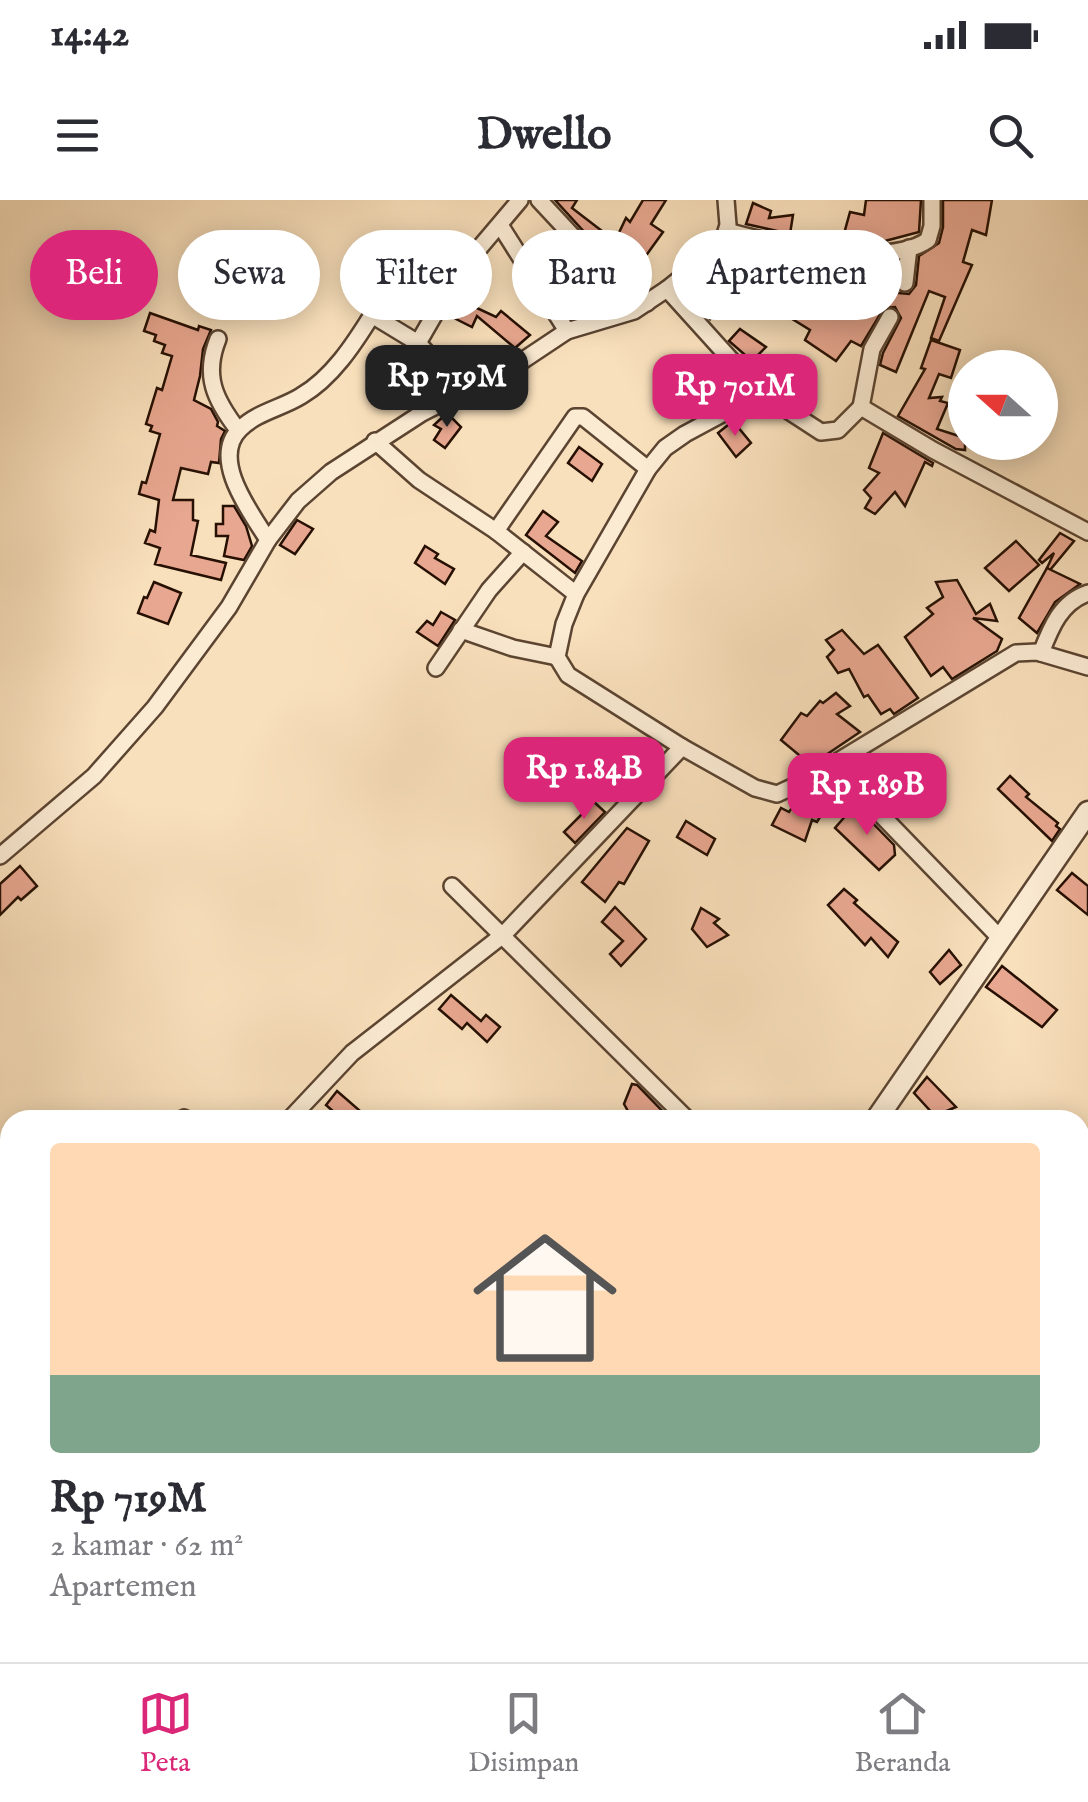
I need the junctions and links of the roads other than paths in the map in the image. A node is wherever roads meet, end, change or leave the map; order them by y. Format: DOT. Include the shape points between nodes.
graph roads {
  1 [pos="520,200"];
  2 [pos="540,200"];
  3 [pos="726,200"];
  4 [pos="932,200"];
  5 [pos="500,225"];
  6 [pos="567,230"];
  7 [pos="727,230"];
  8 [pos="492,234"];
  9 [pos="909,248"];
  10 [pos="902,249"];
  11 [pos="905,283"];
  12 [pos="672,286"];
  13 [pos="667,290"];
  14 [pos="652,300"];
  15 [pos="369,320"];
  16 [pos="380,320"];
  17 [pos="431,320"];
  18 [pos="606,320"];
  19 [pos="888,320"];
  20 [pos="566,331"];
  21 [pos="218,340"];
  22 [pos="418,343"];
  23 [pos="462,390"];
  24 [pos="761,393"];
  25 [pos="861,407"];
  26 [pos="238,430"];
  27 [pos="375,441"];
  28 [pos="648,469"];
  29 [pos="496,531"];
  30 [pos="1088,532"];
  31 [pos="268,540"];
  32 [pos="523,552"];
  33 [pos="1088,593"];
  34 [pos="576,594"];
  35 [pos="461,630"];
  36 [pos="1041,652"];
  37 [pos="557,658"];
  38 [pos="1088,667"];
  39 [pos="436,668"];
  40 [pos="682,747"];
  41 [pos="832,764"];
  42 [pos="1088,812"];
  43 [pos="0,856"];
  44 [pos="452,886"];
  45 [pos="502,935"];
  46 [pos="1001,938"];
  47 [pos="299,1110"];
  48 [pos="678,1110"];
  49 [pos="883,1110"];
  1 -- 5 [label="street"];
  2 -- 6 [label="street"];
  3 -- 7 [label="street"];
  4 -- 9 [label="street" via="930,236"];
  5 -- 8 [label="street"];
  5 -- 20 [label="street"];
  9 -- 10 [label="street"];
  9 -- 11 [label="street"];
  12 -- 13 [label="street"];
  13 -- 14 [label="street"];
  13 -- 24 [label="street"];
  15 -- 26 [label="street" via="303,396"];
  16 -- 22 [label="street"];
  17 -- 22 [label="street"];
  18 -- 20 [label="street"];
  19 -- 25 [label="street" via="872,349"];
  20 -- 23 [label="street"];
  21 -- 26 [label="street" via="210,380"];
  22 -- 23 [label="street"];
  23 -- 27 [label="street"];
  24 -- 25 [label="street" via="828,434"];
  24 -- 28 [label="street" via="685,434"];
  25 -- 30 [label="street"];
  26 -- 31 [label="street" via="231,474"];
  27 -- 29 [label="street" via="418,480"];
  27 -- 31 [label="street" via="298,502"];
  28 -- 29 [label="street" via="576,417"];
  28 -- 34 [label="street"];
  29 -- 32 [label="street"];
  31 -- 43 [label="street" via="229,607 155,706 94,776"];
  32 -- 34 [label="street"];
  32 -- 35 [label="street"];
  33 -- 36 [label="street" via="1064,608"];
  34 -- 37 [label="street"];
  35 -- 37 [label="street"];
  35 -- 39 [label="street"];
  36 -- 38 [label="street"];
  36 -- 41 [label="street" via="1000,660"];
  37 -- 40 [label="street" via="568,674"];
  40 -- 41 [label="street" via="771,794"];
  40 -- 45 [label="street"];
  41 -- 46 [label="street"];
  42 -- 46 [label="street"];
  44 -- 45 [label="street"];
  45 -- 47 [label="street" via="352,1054"];
  45 -- 48 [label="street"];
  46 -- 49 [label="street"];
}
